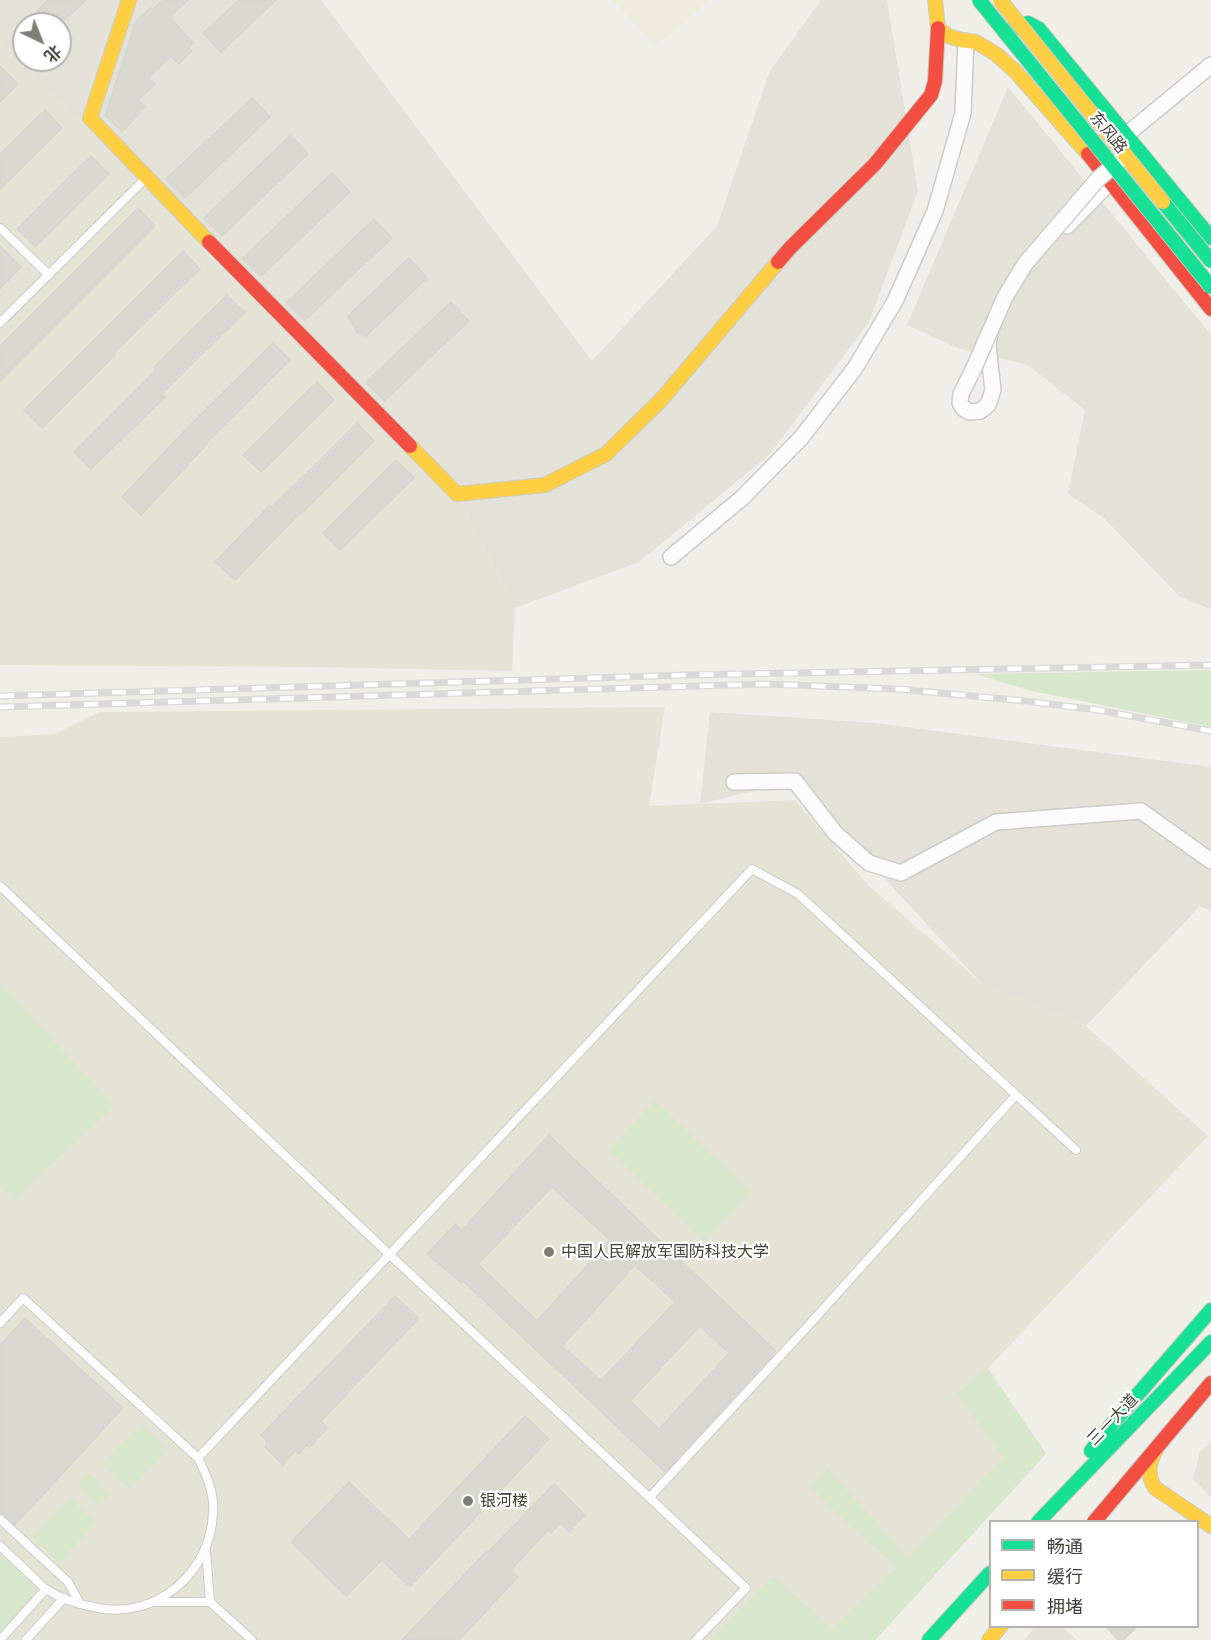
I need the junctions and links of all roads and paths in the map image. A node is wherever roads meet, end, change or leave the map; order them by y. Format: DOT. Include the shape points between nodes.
graph roads {
  1 [pos="129,0"];
  2 [pos="935,0"];
  3 [pos="979,0"];
  4 [pos="1000,0"];
  5 [pos="938,28"];
  6 [pos="971,42"];
  7 [pos="1211,65"];
  8 [pos="1127,135"];
  9 [pos="1125,156"];
  10 [pos="1093,160"];
  11 [pos="1112,173"];
  12 [pos="146,178"];
  13 [pos="0,228"];
  14 [pos="1211,238"];
  15 [pos="1211,261"];
  16 [pos="49,274"];
  17 [pos="1211,287"];
  18 [pos="1008,292"];
  19 [pos="1211,309"];
  20 [pos="0,323"];
  21 [pos="670,557"];
  22 [pos="734,782"];
  23 [pos="1211,861"];
  24 [pos="0,886"];
  25 [pos="1016,1095"];
  26 [pos="1076,1150"];
  27 [pos="389,1254"];
  28 [pos="1211,1310"];
  29 [pos="0,1323"];
  30 [pos="1211,1341"];
  31 [pos="1211,1383"];
  32 [pos="1203,1413"];
  33 [pos="1154,1452"];
  34 [pos="198,1458"];
  35 [pos="650,1497"];
  36 [pos="1107,1506"];
  37 [pos="0,1519"];
  38 [pos="1038,1520"];
  39 [pos="1038,1520"];
  40 [pos="1095,1520"];
  41 [pos="1190,1520"];
  42 [pos="1211,1526"];
  43 [pos="0,1546"];
  44 [pos="206,1549"];
  45 [pos="989,1574"];
  46 [pos="46,1589"];
  47 [pos="64,1598"];
  48 [pos="154,1602"];
  49 [pos="210,1602"];
  50 [pos="80,1604"];
  51 [pos="999,1628"];
  52 [pos="0,1640"];
  53 [pos="26,1640"];
  54 [pos="252,1640"];
  55 [pos="696,1640"];
  56 [pos="929,1640"];
  57 [pos="989,1640"];
  1 -- 12 [label="main road" via="90,118"];
  2 -- 5 [label="main road"];
  3 -- 11 [label="main road, 东风路, bridge"];
  4 -- 9 [label="main road, 东风路, bridge"];
  5 -- 6 [label="main road" via="948,36"];
  5 -- 12 [label="main road" via="935,81 921,109 790,248 661,400 606,454 545,485 457,494"];
  6 -- 8 [label="main road" via="1028,24 1039,29"];
  6 -- 10 [label="main road" via="996,54 1015,71"];
  6 -- 21 [label="street" via="963,113 935,211 896,301 855,368 801,438 742,498"];
  7 -- 8 [label="street"];
  8 -- 10 [label="street"];
  8 -- 14 [label="main road"];
  9 -- 11 [label="street, bridge"];
  9 -- 15 [label="main road, 东风路, bridge"];
  10 -- 11 [label="main road"];
  11 -- 17 [label="main road, 东风路, bridge"];
  11 -- 18 [label="street, bridge" via="1098,179 1031,257"];
  11 -- 19 [label="main road"];
  12 -- 16 [label="lane"];
  13 -- 16 [label="lane"];
  16 -- 20 [label="lane"];
  18 -- 18 [label="street, bridge" via="973,370 961,394 960,403 969,412 988,405 993,390 988,345 991,323"];
  22 -- 23 [label="street" via="795,781 835,833 869,863 901,873 996,822 1141,812"];
  24 -- 27 [label="lane"];
  25 -- 26 [label="lane"];
  25 -- 27 [label="lane" via="798,894 752,869"];
  25 -- 35 [label="lane"];
  27 -- 34 [label="lane"];
  27 -- 35 [label="lane"];
  28 -- 38 [label="main road" via="1112,1424"];
  29 -- 34 [label="lane" via="23,1298"];
  30 -- 39 [label="main road, 三一大道"];
  31 -- 33 [label="main road"];
  32 -- 33 [label="main road"];
  33 -- 36 [label="main road"];
  33 -- 42 [label="main road" via="1148,1472 1155,1488"];
  34 -- 44 [label="lane" via="207,1475 214,1512"];
  35 -- 55 [label="lane" via="746,1588"];
  36 -- 40 [label="main road"];
  36 -- 41 [label="main road" via="1138,1492 1150,1494"];
  37 -- 50 [label="lane" via="68,1582"];
  43 -- 46 [label="lane"];
  44 -- 48 [label="lane" via="185,1580"];
  44 -- 49 [label="lane"];
  45 -- 56 [label="main road"];
  46 -- 47 [label="lane"];
  46 -- 52 [label="lane"];
  47 -- 50 [label="lane"];
  47 -- 53 [label="lane"];
  48 -- 49 [label="lane"];
  48 -- 50 [label="lane" via="117,1610"];
  49 -- 54 [label="lane"];
  51 -- 57 [label="main road"];
}
